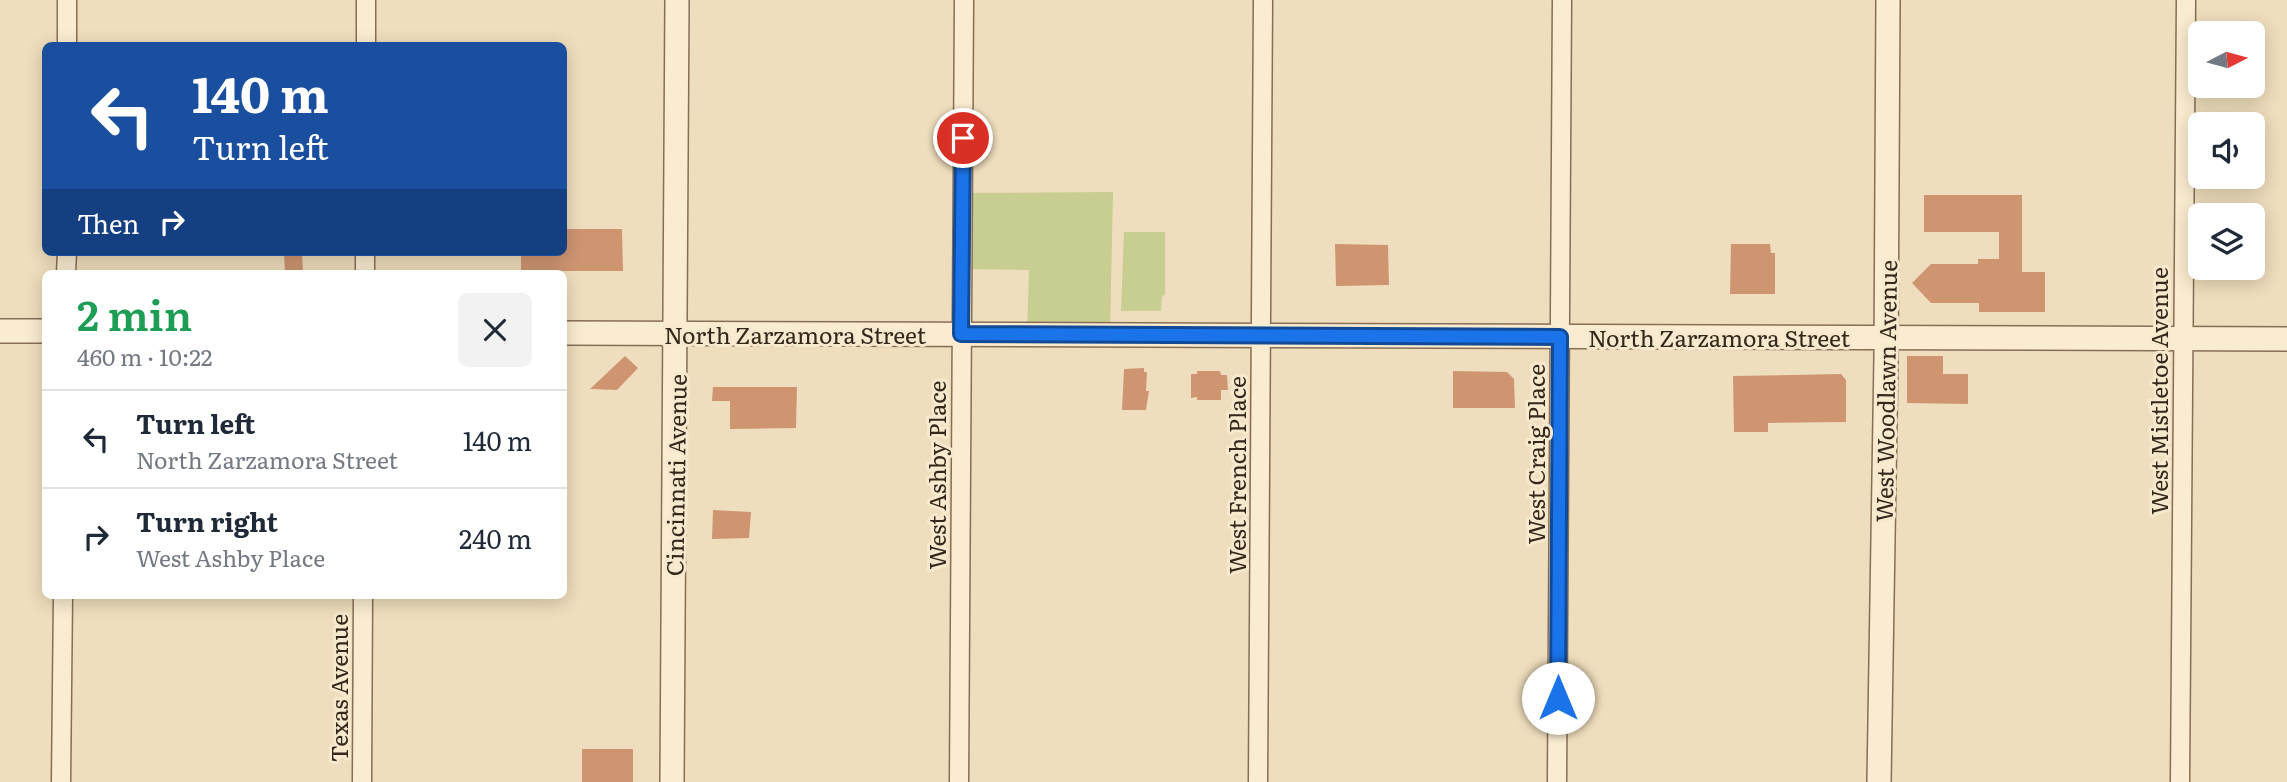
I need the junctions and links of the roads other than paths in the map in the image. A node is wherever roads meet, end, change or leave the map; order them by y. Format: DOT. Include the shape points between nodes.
graph roads {
  1 [pos="67,0"];
  2 [pos="366,0"];
  3 [pos="677,0"];
  4 [pos="964,0"];
  5 [pos="1263,0"];
  6 [pos="1562,0"];
  7 [pos="1888,0"];
  8 [pos="2186,0"];
  9 [pos="67,42"];
  10 [pos="366,42"];
  11 [pos="0,331"];
  12 [pos="42,331"];
  13 [pos="567,333"];
  14 [pos="676,334"];
  15 [pos="961,334"];
  16 [pos="1262,335"];
  17 [pos="1560,337"];
  18 [pos="1886,337"];
  19 [pos="2183,338"];
  20 [pos="2287,339"];
  21 [pos="63,599"];
  22 [pos="363,599"];
  23 [pos="61,782"];
  24 [pos="362,782"];
  25 [pos="673,782"];
  26 [pos="959,782"];
  27 [pos="1258,782"];
  28 [pos="1558,782"];
  29 [pos="1880,782"];
  30 [pos="2180,782"];
  1 -- 9 [label="street"];
  2 -- 10 [label="street"];
  3 -- 14 [label="street, Cincinnati Avenue"];
  4 -- 15 [label="street, West Ashby Place"];
  5 -- 16 [label="street, West French Place"];
  6 -- 17 [label="street, West Craig Place"];
  7 -- 18 [label="street, West Woodlawn Avenue"];
  8 -- 19 [label="street, West Mistletoe Avenue"];
  11 -- 12 [label="street"];
  13 -- 14 [label="street, North Zarzamora Street"];
  14 -- 15 [label="street, North Zarzamora Street"];
  14 -- 25 [label="street, Cincinnati Avenue"];
  15 -- 16 [label="street, North Zarzamora Street"];
  15 -- 26 [label="street, West Ashby Place"];
  16 -- 17 [label="street, North Zarzamora Street"];
  16 -- 27 [label="street, West French Place"];
  17 -- 18 [label="street, North Zarzamora Street"];
  17 -- 28 [label="street, West Craig Place"];
  18 -- 19 [label="street, North Zarzamora Street"];
  18 -- 29 [label="street, West Woodlawn Avenue"];
  19 -- 20 [label="street, North Zarzamora Street"];
  19 -- 30 [label="street, West Mistletoe Avenue"];
  21 -- 23 [label="street"];
  22 -- 24 [label="street, Texas Avenue"];
}
